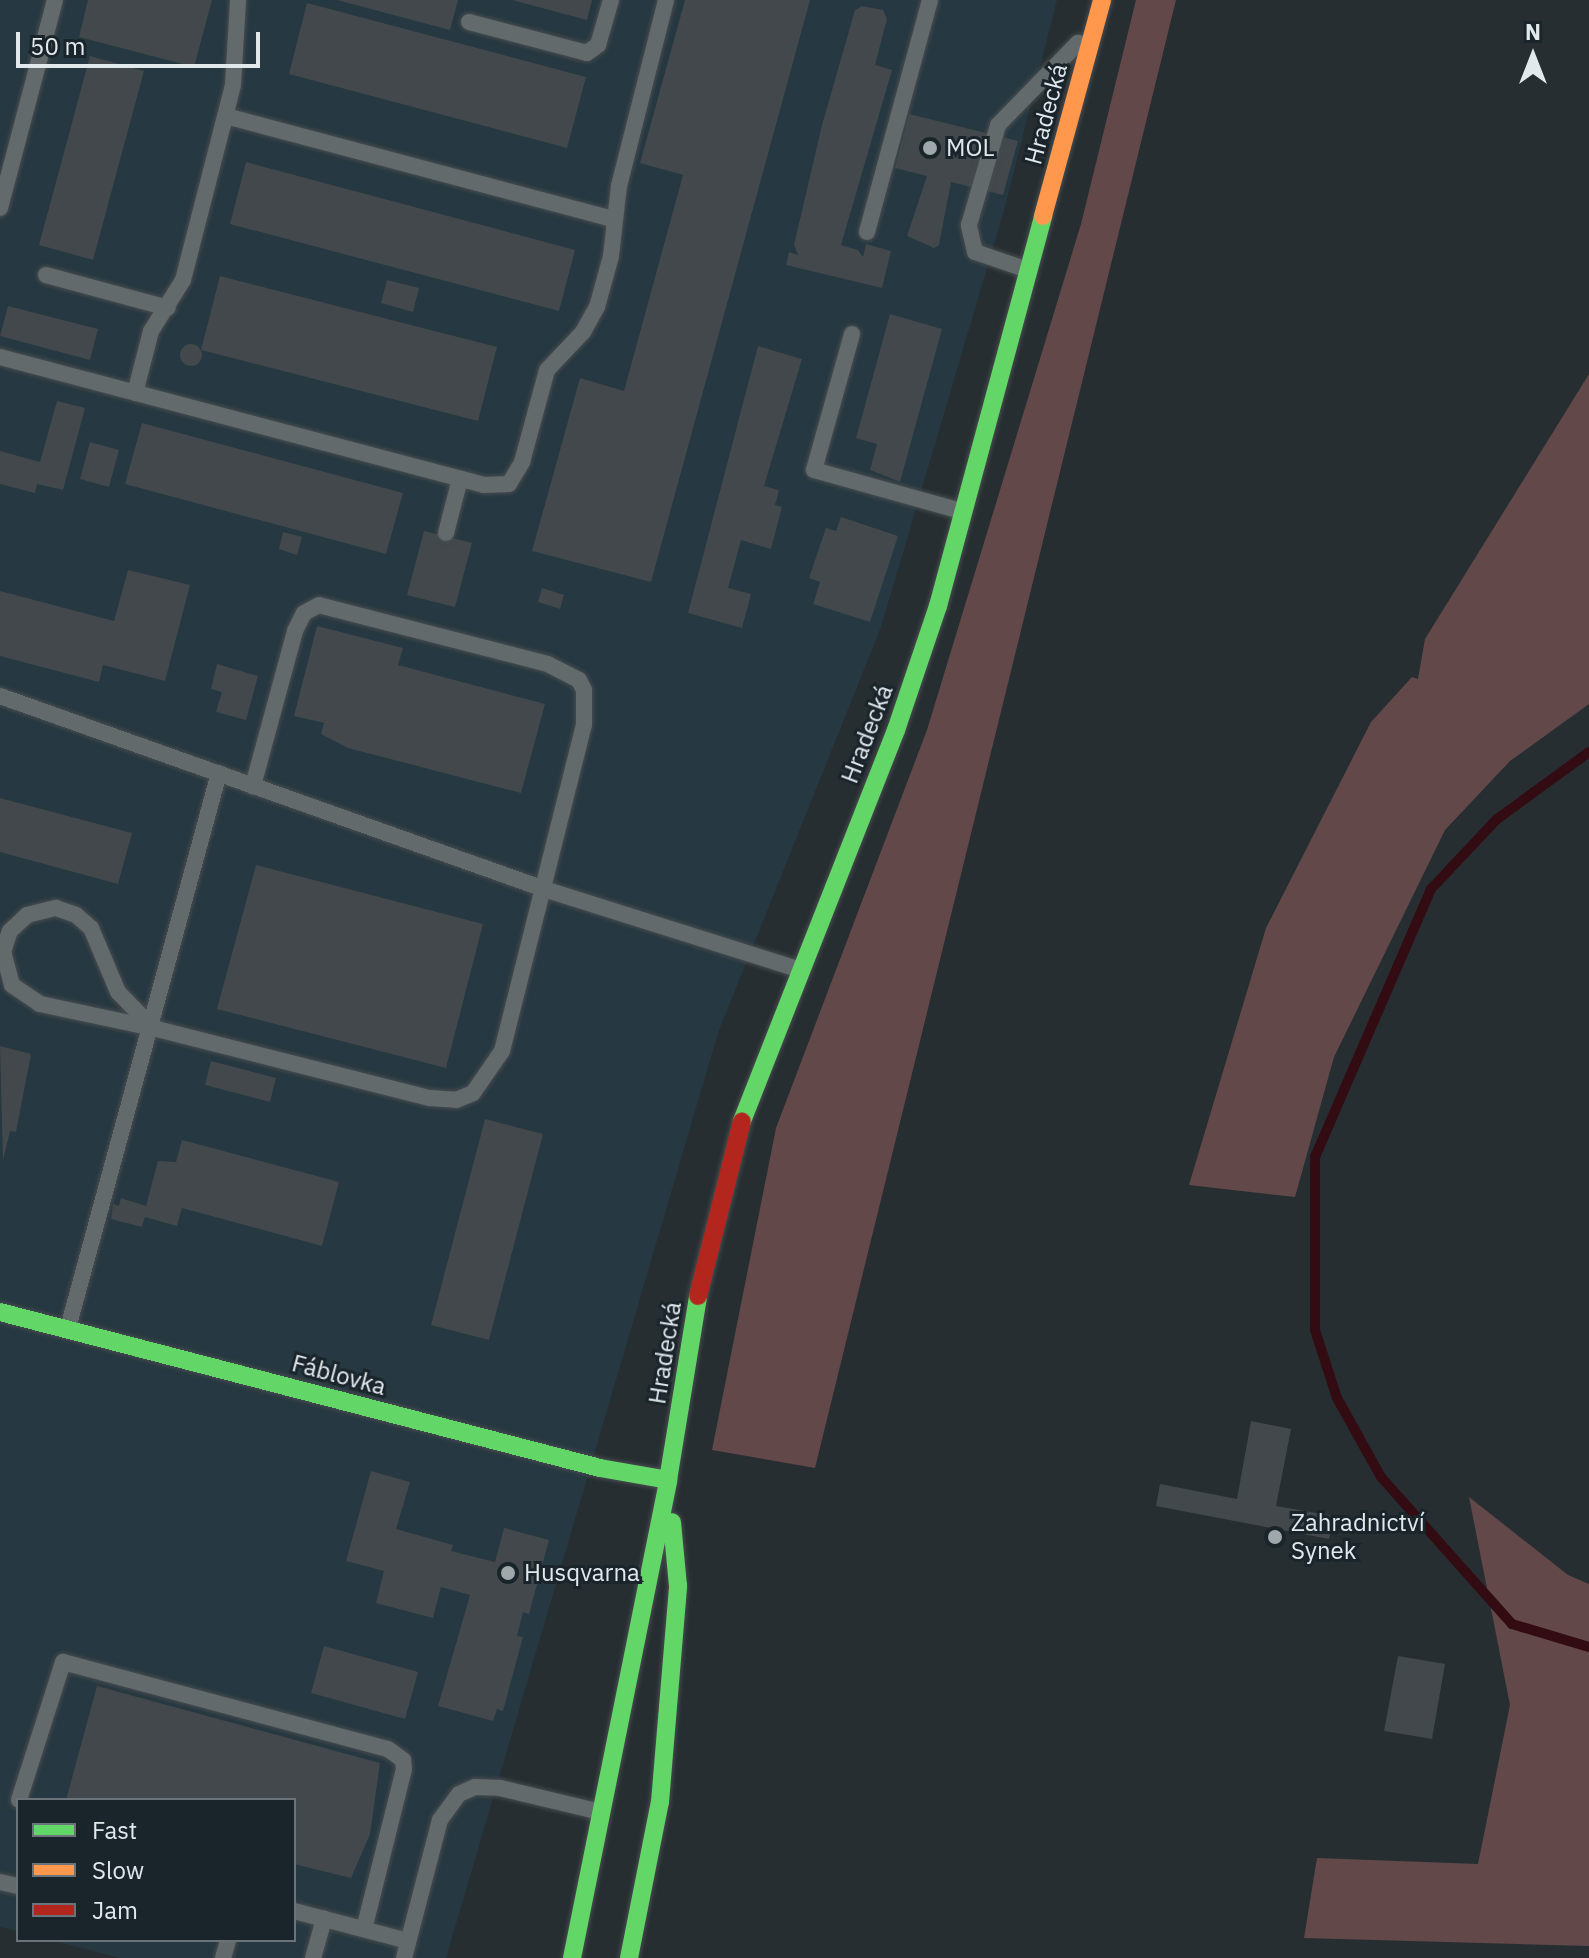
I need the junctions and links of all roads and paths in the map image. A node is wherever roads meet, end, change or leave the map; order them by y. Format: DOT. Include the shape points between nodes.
graph roads {
  1 [pos="55,0"];
  2 [pos="238,0"];
  3 [pos="611,0"];
  4 [pos="666,0"];
  5 [pos="930,0"];
  6 [pos="1102,0"];
  7 [pos="469,22"];
  8 [pos="1096,24"];
  9 [pos="226,116"];
  10 [pos="0,208"];
  11 [pos="614,219"];
  12 [pos="867,232"];
  13 [pos="1028,270"];
  14 [pos="46,275"];
  15 [pos="168,308"];
  16 [pos="852,334"];
  17 [pos="0,357"];
  18 [pos="135,393"];
  19 [pos="460,479"];
  20 [pos="963,511"];
  21 [pos="446,533"];
  22 [pos="0,696"];
  23 [pos="219,773"];
  24 [pos="253,786"];
  25 [pos="544,889"];
  26 [pos="799,970"];
  27 [pos="153,1028"];
  28 [pos="0,1312"];
  29 [pos="68,1330"];
  30 [pos="668,1480"];
  31 [pos="20,1798"];
  32 [pos="604,1813"];
  33 [pos="296,1912"];
  34 [pos="324,1919"];
  35 [pos="364,1929"];
  36 [pos="408,1941"];
  37 [pos="313,1958"];
  38 [pos="404,1958"];
  39 [pos="572,1958"];
  40 [pos="629,1958"];
  1 -- 10 [label="lane"];
  2 -- 9 [label="lane"];
  3 -- 7 [label="lane" via="598,45 587,53"];
  4 -- 11 [label="lane"];
  5 -- 12 [label="lane"];
  6 -- 8 [label="main road, Hradecká"];
  8 -- 13 [label="main road, Hradecká"];
  8 -- 13 [label="lane" via="998,125 988,154 969,239 987,260"];
  9 -- 11 [label="lane"];
  9 -- 15 [label="lane" via="183,280"];
  11 -- 19 [label="lane" via="597,307 583,332 547,370 514,478 492,487"];
  13 -- 20 [label="main road, Hradecká"];
  14 -- 15 [label="lane"];
  15 -- 18 [label="lane" via="151,331"];
  16 -- 20 [label="lane" via="814,470"];
  17 -- 18 [label="lane"];
  18 -- 19 [label="lane"];
  19 -- 21 [label="lane"];
  20 -- 26 [label="main road, Hradecká" via="896,730"];
  22 -- 23 [label="lane"];
  23 -- 24 [label="lane"];
  23 -- 27 [label="lane"];
  24 -- 25 [label="lane"];
  24 -- 25 [label="lane" via="295,631 311,608 338,607 548,664 579,680 586,705"];
  25 -- 26 [label="lane"];
  25 -- 27 [label="lane" via="502,1051 473,1093 456,1100"];
  26 -- 30 [label="main road, Hradecká" via="734,1147 699,1289"];
  27 -- 27 [label="lane" via="127,1005 91,928 76,915 56,908 36,910 10,931 3,952 6,974 29,1000"];
  27 -- 29 [label="lane"];
  28 -- 29 [label="main road, Fáblovka"];
  29 -- 30 [label="main road, Fáblovka" via="600,1468"];
  30 -- 32 [label="main road, Hradecká"];
  30 -- 40 [label="main road, Hradecká" via="677,1602 660,1802"];
  31 -- 35 [label="lane" via="63,1662 388,1749 403,1760 404,1769"];
  32 -- 36 [label="lane" via="500,1788 475,1787 459,1794 440,1820"];
  32 -- 39 [label="main road, Hradecká"];
  33 -- 34 [label="lane"];
  34 -- 35 [label="lane"];
  34 -- 37 [label="lane"];
  35 -- 36 [label="lane"];
  36 -- 38 [label="lane"];
}
